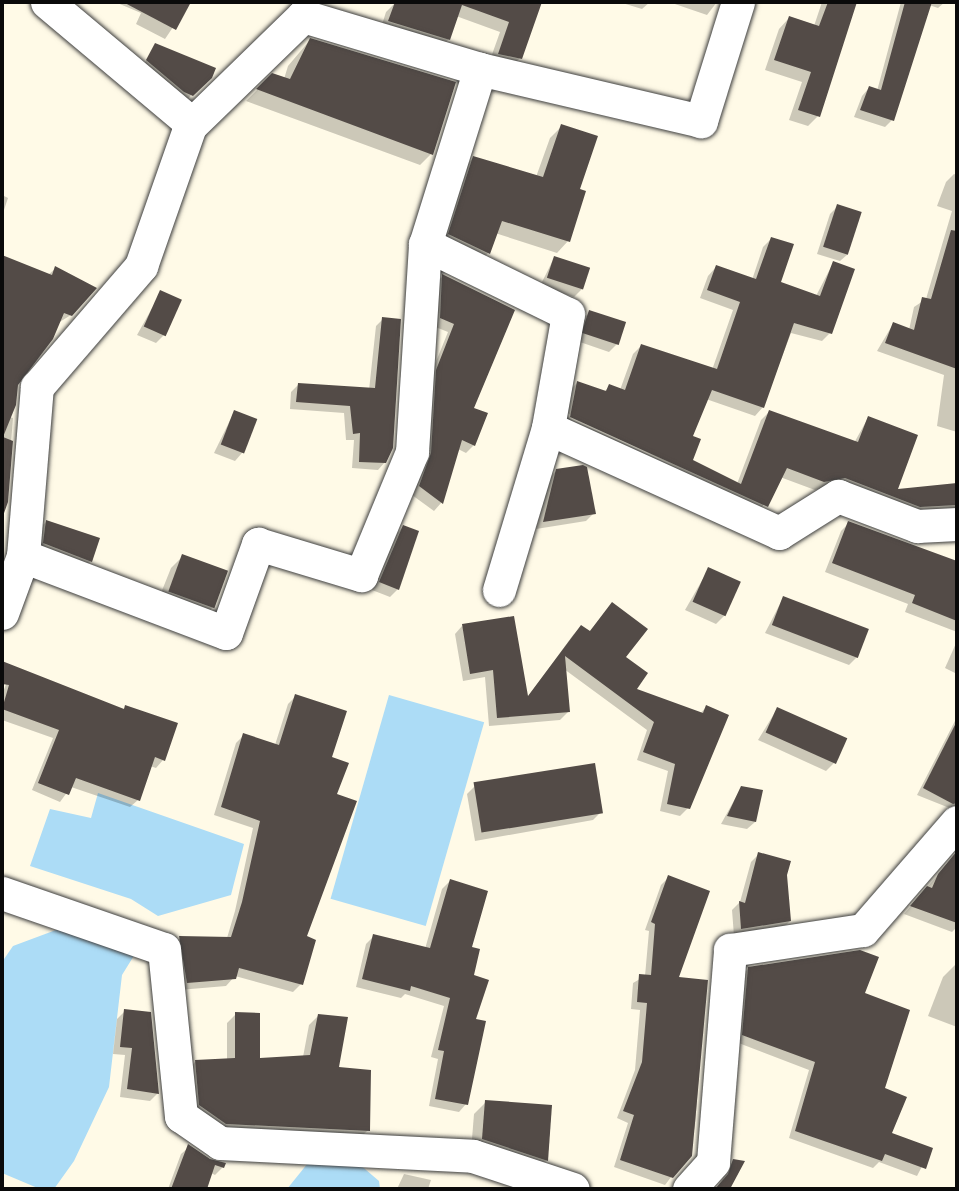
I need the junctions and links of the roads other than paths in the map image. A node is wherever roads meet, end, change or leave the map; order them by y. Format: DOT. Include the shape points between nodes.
graph roads {
  1 [pos="47,2"];
  2 [pos="738,2"];
  3 [pos="480,69"];
  4 [pos="190,126"];
  5 [pos="425,244"];
  6 [pos="548,428"];
  7 [pos="957,524"];
  8 [pos="23,556"];
  9 [pos="499,590"];
  10 [pos="2,613"];
  11 [pos="957,822"];
  12 [pos="2,893"];
  13 [pos="573,1189"];
  14 [pos="689,1189"];
  1 -- 4 [label="street"];
  2 -- 3 [label="street" via="701,121"];
  3 -- 4 [label="street" via="303,16"];
  3 -- 5 [label="street"];
  4 -- 8 [label="street" via="141,266 37,387"];
  5 -- 6 [label="street" via="568,314"];
  5 -- 8 [label="street" via="411,452 361,575 258,544 226,634"];
  6 -- 7 [label="street" via="779,533 838,496 917,526"];
  6 -- 9 [label="street"];
  8 -- 10 [label="street"];
  11 -- 14 [label="street" via="863,930 730,950 713,1162"];
  12 -- 13 [label="street" via="164,949 181,1116 220,1143 473,1156"];
}
